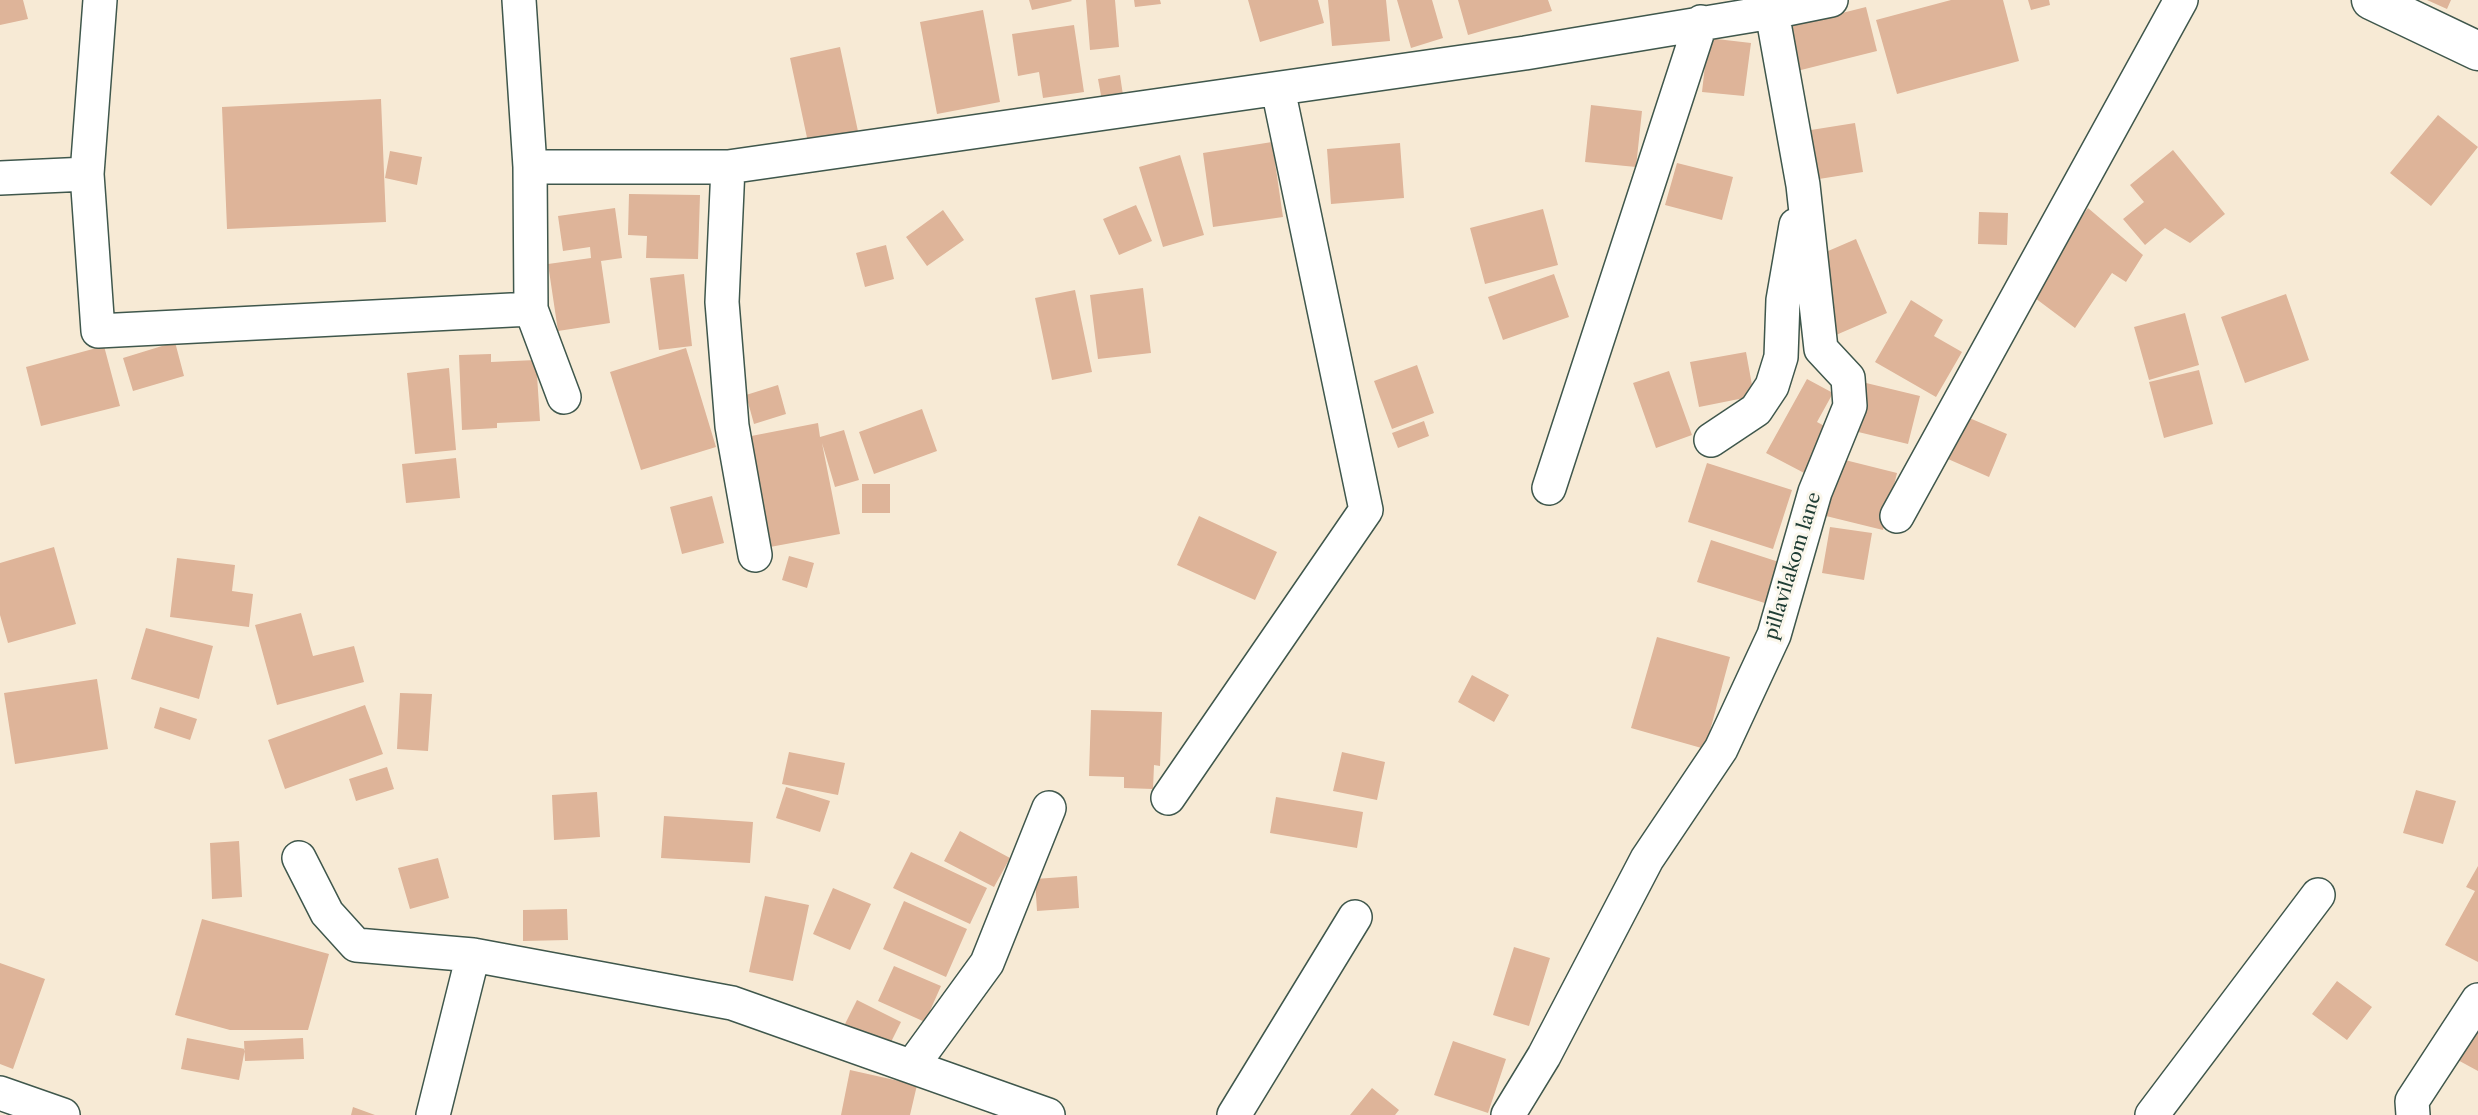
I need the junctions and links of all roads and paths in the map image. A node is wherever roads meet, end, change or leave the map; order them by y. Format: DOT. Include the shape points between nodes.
graph roads {
  1 [pos="100,0"];
  2 [pos="519,0"];
  3 [pos="1831,0"];
  4 [pos="2180,0"];
  5 [pos="2371,0"];
  6 [pos="1772,12"];
  7 [pos="1701,22"];
  8 [pos="2472,39"];
  9 [pos="1278,89"];
  10 [pos="530,166"];
  11 [pos="728,167"];
  12 [pos="87,174"];
  13 [pos="0,178"];
  14 [pos="1803,185"];
  15 [pos="531,309"];
  16 [pos="564,397"];
  17 [pos="1711,440"];
  18 [pos="1549,488"];
  19 [pos="1897,516"];
  20 [pos="755,555"];
  21 [pos="1168,798"];
  22 [pos="1049,807"];
  23 [pos="299,858"];
  24 [pos="2318,895"];
  25 [pos="1354,917"];
  26 [pos="473,956"];
  27 [pos="2478,1000"];
  28 [pos="912,1066"];
  29 [pos="0,1093"];
  30 [pos="64,1115"];
  31 [pos="433,1115"];
  32 [pos="1048,1115"];
  33 [pos="1234,1115"];
  34 [pos="1508,1115"];
  35 [pos="2152,1115"];
  36 [pos="2413,1115"];
  1 -- 12 [label="street"];
  2 -- 10 [label="street"];
  3 -- 6 [label="street"];
  4 -- 19 [label="street"];
  5 -- 8 [label="main road"];
  6 -- 7 [label="street"];
  6 -- 14 [label="street, pillavilakom lane"];
  7 -- 9 [label="street"];
  7 -- 18 [label="street"];
  9 -- 11 [label="street"];
  9 -- 21 [label="street" via="1366,510"];
  10 -- 11 [label="street"];
  10 -- 15 [label="street"];
  11 -- 20 [label="street" via="722,302 732,426"];
  12 -- 13 [label="street"];
  12 -- 15 [label="street" via="98,331"];
  14 -- 17 [label="street" via="1783,300 1781,357 1772,386 1756,410"];
  14 -- 34 [label="street, pillavilakom lane" via="1821,349 1848,379 1850,406 1815,492 1774,635 1721,749 1647,859"];
  15 -- 16 [label="street"];
  22 -- 28 [label="street" via="987,963"];
  23 -- 26 [label="street" via="327,913 356,945"];
  24 -- 35 [label="street"];
  25 -- 33 [label="street"];
  26 -- 28 [label="street" via="732,1003"];
  26 -- 31 [label="street"];
  27 -- 36 [label="street" via="2412,1101"];
  28 -- 32 [label="street"];
  29 -- 30 [label="street"];
}
